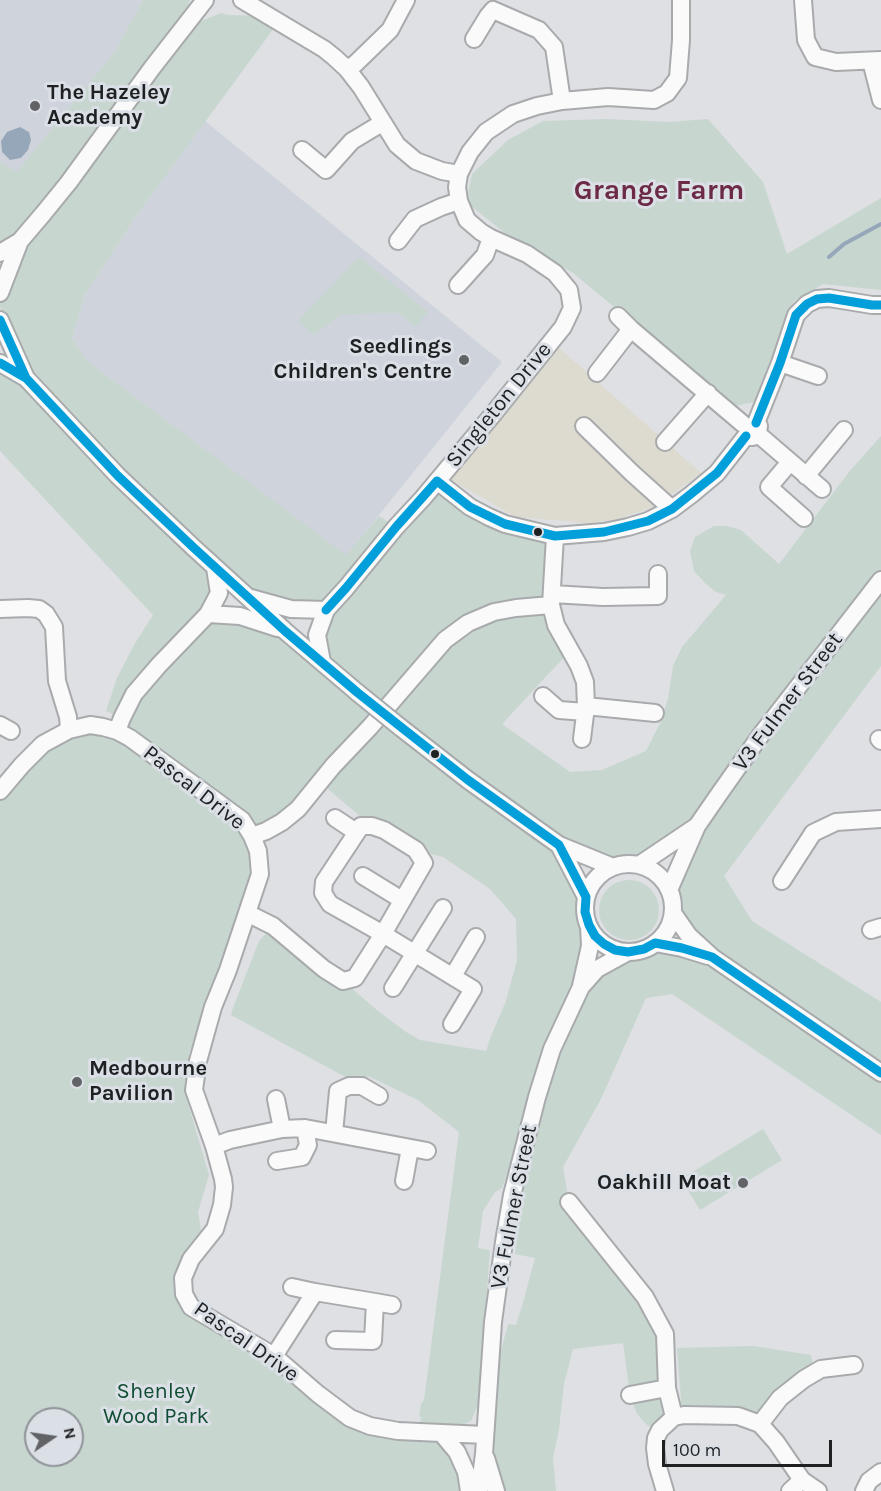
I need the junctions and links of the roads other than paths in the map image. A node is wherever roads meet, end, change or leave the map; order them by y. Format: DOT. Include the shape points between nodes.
graph roads {
  1 [pos="205,0"];
  2 [pos="216,0"];
  3 [pos="242,0"];
  4 [pos="406,0"];
  5 [pos="681,0"];
  6 [pos="803,0"];
  7 [pos="474,39"];
  8 [pos="876,60"];
  9 [pos="152,68"];
  10 [pos="347,69"];
  11 [pos="881,100"];
  12 [pos="562,101"];
  13 [pos="382,123"];
  14 [pos="302,150"];
  15 [pos="459,174"];
  16 [pos="459,201"];
  17 [pos="491,238"];
  18 [pos="20,241"];
  19 [pos="398,241"];
  20 [pos="0,253"];
  21 [pos="458,285"];
  22 [pos="0,293"];
  23 [pos="881,305"];
  24 [pos="618,316"];
  25 [pos="0,320"];
  26 [pos="631,329"];
  27 [pos="0,363"];
  28 [pos="780,363"];
  29 [pos="597,373"];
  30 [pos="818,376"];
  31 [pos="26,378"];
  32 [pos="708,393"];
  33 [pos="584,426"];
  34 [pos="751,429"];
  35 [pos="844,430"];
  36 [pos="665,442"];
  37 [pos="790,462"];
  38 [pos="806,477"];
  39 [pos="437,481"];
  40 [pos="822,489"];
  41 [pos="672,509"];
  42 [pos="804,518"];
  43 [pos="555,536"];
  44 [pos="215,568"];
  45 [pos="658,574"];
  46 [pos="881,580"];
  47 [pos="247,597"];
  48 [pos="551,599"];
  49 [pos="0,609"];
  50 [pos="326,610"];
  51 [pos="208,614"];
  52 [pos="285,631"];
  53 [pos="322,662"];
  54 [pos="543,696"];
  55 [pos="586,709"];
  56 [pos="655,713"];
  57 [pos="69,730"];
  58 [pos="117,731"];
  59 [pos="582,739"];
  60 [pos="0,791"];
  61 [pos="335,818"];
  62 [pos="881,819"];
  63 [pos="697,826"];
  64 [pos="357,832"];
  65 [pos="252,836"];
  66 [pos="559,845"];
  67 [pos="639,865"];
  68 [pos="612,867"];
  69 [pos="363,876"];
  70 [pos="782,881"];
  71 [pos="669,890"];
  72 [pos="586,897"];
  73 [pos="402,900"];
  74 [pos="443,908"];
  75 [pos="247,913"];
  76 [pos="673,913"];
  77 [pos="588,925"];
  78 [pos="383,934"];
  79 [pos="476,937"];
  80 [pos="655,943"];
  81 [pos="628,952"];
  82 [pos="415,953"];
  83 [pos="712,957"];
  84 [pos="453,976"];
  85 [pos="581,987"];
  86 [pos="393,988"];
  87 [pos="452,1024"];
  88 [pos="881,1073"];
  89 [pos="378,1095"];
  90 [pos="276,1099"];
  91 [pos="305,1128"];
  92 [pos="282,1129"];
  93 [pos="334,1133"];
  94 [pos="214,1146"];
  95 [pos="410,1148"];
  96 [pos="427,1151"];
  97 [pos="277,1161"];
  98 [pos="404,1181"];
  99 [pos="569,1202"];
  100 [pos="292,1287"];
  101 [pos="315,1292"];
  102 [pos="375,1302"];
  103 [pos="392,1305"];
  104 [pos="335,1340"];
  105 [pos="274,1356"];
  106 [pos="854,1365"];
  107 [pos="667,1388"];
  108 [pos="630,1395"];
  109 [pos="674,1418"];
  110 [pos="760,1424"];
  111 [pos="442,1434"];
  112 [pos="485,1435"];
  113 [pos="484,1454"];
  114 [pos="881,1472"];
  115 [pos="796,1485"];
  116 [pos="470,1491"];
  117 [pos="479,1491"];
  118 [pos="496,1491"];
  119 [pos="665,1491"];
  120 [pos="818,1491"];
  121 [pos="864,1491"];
  1 -- 9 [label="street"];
  2 -- 9 [label="street"];
  3 -- 10 [label="street" via="324,49"];
  4 -- 10 [label="street" via="390,30"];
  5 -- 12 [label="street" via="678,78 667,93 654,100 608,97"];
  6 -- 8 [label="street" via="806,40 815,57 836,62"];
  7 -- 12 [label="street" via="493,10 539,30 554,47"];
  8 -- 11 [label="street"];
  9 -- 18 [label="street" via="69,182"];
  10 -- 13 [label="street"];
  12 -- 15 [label="street" via="513,114 486,132"];
  13 -- 14 [label="street" via="352,141 326,170"];
  13 -- 15 [label="street" via="397,146 416,161"];
  15 -- 16 [label="street"];
  16 -- 17 [label="street, Singleton Drive" via="467,220"];
  16 -- 19 [label="street" via="415,219"];
  17 -- 21 [label="street" via="485,255"];
  17 -- 39 [label="street, Singleton Drive" via="527,254 555,273 569,290 572,308 563,327"];
  18 -- 20 [label="street"];
  18 -- 22 [label="street"];
  23 -- 28 [label="street" via="829,298 807,304 796,315"];
  24 -- 26 [label="street"];
  25 -- 31 [label="street"];
  26 -- 29 [label="street"];
  26 -- 32 [label="street"];
  27 -- 31 [label="street"];
  28 -- 30 [label="street"];
  28 -- 34 [label="street"];
  31 -- 44 [label="street" via="118,476"];
  32 -- 34 [label="street"];
  32 -- 36 [label="street"];
  33 -- 41 [label="street"];
  34 -- 37 [label="street"];
  34 -- 41 [label="street" via="717,473"];
  35 -- 38 [label="street"];
  37 -- 38 [label="street"];
  37 -- 42 [label="street" via="765,491"];
  38 -- 40 [label="street"];
  39 -- 43 [label="street" via="489,517"];
  39 -- 50 [label="street, Singleton Drive"];
  41 -- 43 [label="street" via="628,527"];
  43 -- 48 [label="street"];
  44 -- 47 [label="street"];
  44 -- 51 [label="street" via="219,594"];
  45 -- 48 [label="street" via="663,602 603,597"];
  46 -- 63 [label="street, V3 Fulmer Street" via="760,736"];
  47 -- 50 [label="street" via="291,609"];
  47 -- 52 [label="street"];
  48 -- 55 [label="street" via="555,625 585,682"];
  48 -- 65 [label="street" via="468,622 445,640 298,809 282,822"];
  49 -- 57 [label="street" via="39,609 54,627 57,681"];
  50 -- 53 [label="street, Singleton Drive" via="317,635"];
  51 -- 52 [label="street" via="240,616"];
  51 -- 58 [label="street" via="134,694"];
  52 -- 53 [label="street"];
  53 -- 66 [label="street, bridge" via="468,780"];
  54 -- 55 [label="street" via="559,710"];
  55 -- 56 [label="street"];
  55 -- 59 [label="street"];
  57 -- 58 [label="street" via="90,725"];
  57 -- 60 [label="street" via="43,744"];
  58 -- 65 [label="street, Pascal Drive" via="242,820"];
  61 -- 64 [label="street"];
  62 -- 70 [label="street" via="836,822 813,833"];
  63 -- 67 [label="street, V3 Fulmer Street"];
  63 -- 71 [label="street, V3 Fulmer Street"];
  64 -- 73 [label="street" via="361,826 372,826 416,850 424,863"];
  64 -- 78 [label="street" via="324,882 323,893 330,904"];
  65 -- 75 [label="street, Pascal Drive" via="260,874"];
  66 -- 68 [label="street"];
  66 -- 72 [label="street"];
  67 -- 68 [label="street"];
  67 -- 71 [label="street" via="662,879"];
  68 -- 72 [label="street" via="592,884"];
  69 -- 73 [label="street"];
  71 -- 76 [label="street"];
  72 -- 77 [label="street"];
  73 -- 78 [label="street"];
  74 -- 82 [label="street"];
  75 -- 78 [label="street" via="273,926 343,981 355,978"];
  75 -- 94 [label="street, Pascal Drive" via="198,1061 194,1090"];
  76 -- 80 [label="street" via="664,935"];
  76 -- 83 [label="street"];
  77 -- 81 [label="street" via="604,944"];
  77 -- 85 [label="street, V3 Fulmer Street" via="590,946"];
  78 -- 82 [label="street"];
  79 -- 84 [label="street"];
  80 -- 81 [label="street"];
  80 -- 83 [label="street"];
  81 -- 85 [label="street, V3 Fulmer Street" via="597,969"];
  82 -- 84 [label="street"];
  82 -- 86 [label="street"];
  83 -- 88 [label="street"];
  84 -- 87 [label="street" via="473,989"];
  85 -- 112 [label="street, V3 Fulmer Street" via="552,1049 512,1195 499,1277"];
  89 -- 93 [label="street" via="362,1086 349,1086 338,1092"];
  90 -- 92 [label="street"];
  91 -- 92 [label="street"];
  91 -- 93 [label="street"];
  91 -- 97 [label="street" via="308,1145 303,1157"];
  92 -- 94 [label="street"];
  93 -- 95 [label="street"];
  94 -- 105 [label="street, Pascal Drive" via="224,1186 222,1205 215,1229 191,1259 183,1278 184,1294 191,1307"];
  95 -- 96 [label="street"];
  95 -- 98 [label="street"];
  99 -- 107 [label="street" via="645,1297 665,1334"];
  100 -- 101 [label="street"];
  101 -- 102 [label="street"];
  101 -- 105 [label="street"];
  102 -- 103 [label="street"];
  102 -- 104 [label="street" via="379,1341"];
  105 -- 111 [label="street, Pascal Drive" via="350,1418 398,1431"];
  106 -- 110 [label="street" via="820,1370 804,1378 780,1398"];
  107 -- 108 [label="street"];
  107 -- 109 [label="street"];
  109 -- 110 [label="street" via="738,1416"];
  109 -- 119 [label="street" via="660,1430 654,1448"];
  110 -- 115 [label="street" via="776,1442"];
  111 -- 112 [label="street, Pascal Drive"];
  111 -- 116 [label="street" via="457,1452"];
  112 -- 113 [label="street, V3 Fulmer Street"];
  113 -- 117 [label="street"];
  113 -- 118 [label="street"];
  114 -- 121 [label="street"];
  115 -- 120 [label="street"];
}
